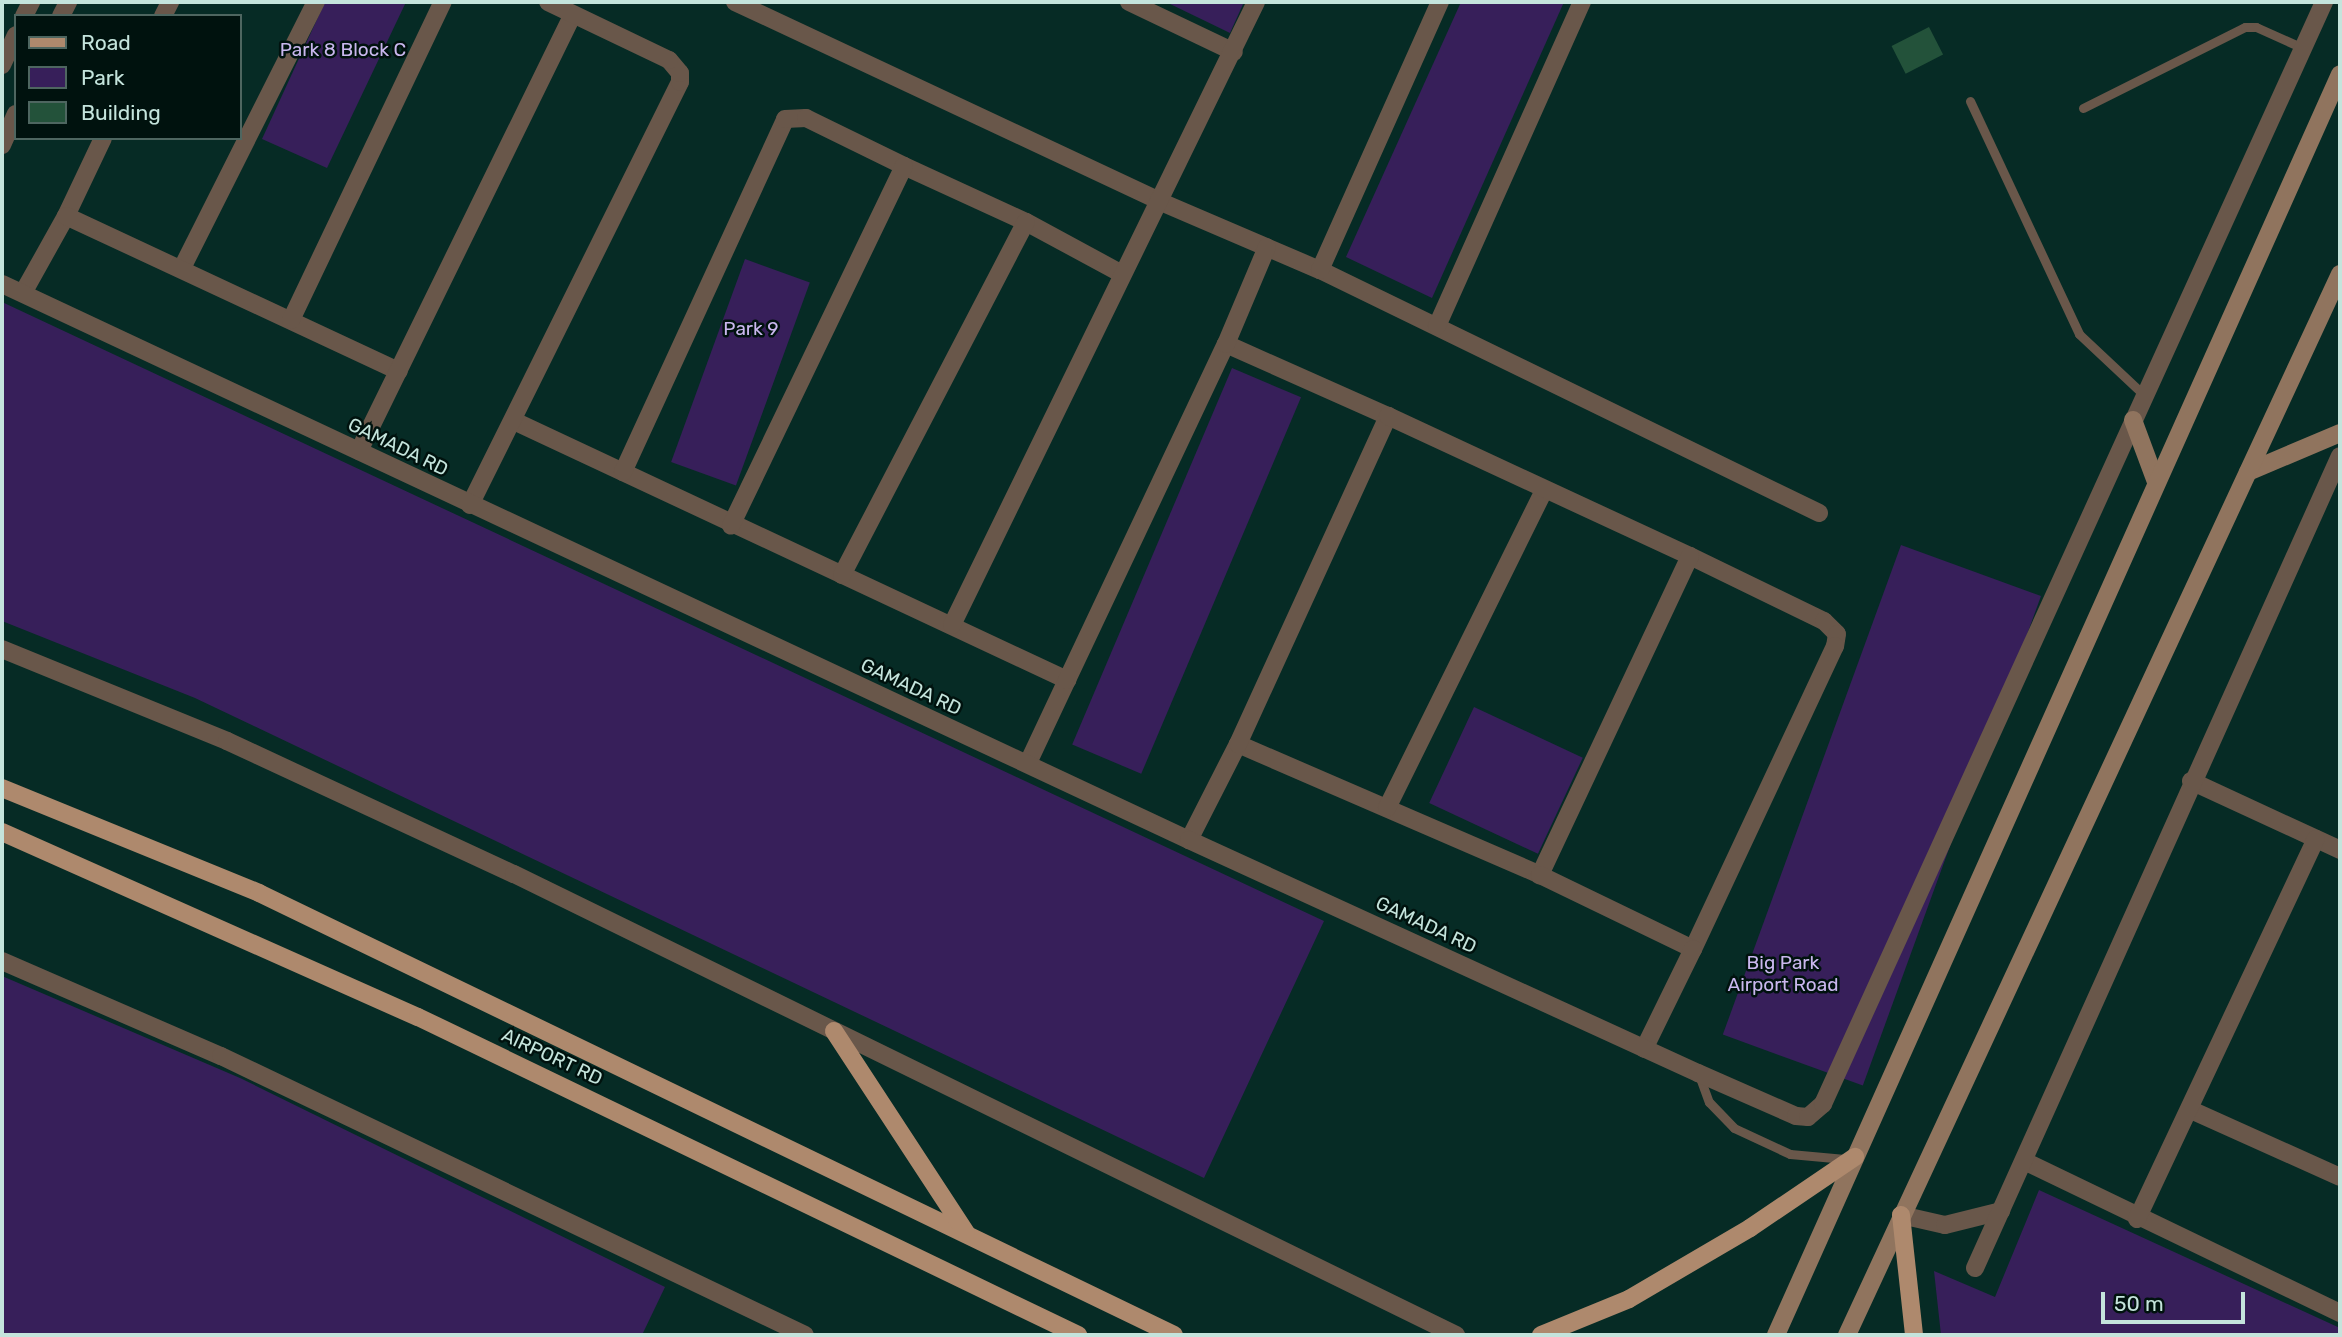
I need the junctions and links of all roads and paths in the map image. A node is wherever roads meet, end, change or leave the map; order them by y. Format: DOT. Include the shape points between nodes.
graph roads {
  1 [pos="316,2"];
  2 [pos="443,2"];
  3 [pos="548,2"];
  4 [pos="735,2"];
  5 [pos="1129,2"];
  6 [pos="1256,2"];
  7 [pos="1440,2"];
  8 [pos="1582,2"];
  9 [pos="2324,2"];
  10 [pos="573,15"];
  11 [pos="14,38"];
  12 [pos="2303,48"];
  13 [pos="1234,52"];
  14 [pos="2,65"];
  15 [pos="2340,74"];
  16 [pos="1970,101"];
  17 [pos="2083,108"];
  18 [pos="14,118"];
  19 [pos="102,140"];
  20 [pos="2,145"];
  21 [pos="904,166"];
  22 [pos="1161,202"];
  23 [pos="66,216"];
  24 [pos="1026,222"];
  25 [pos="1267,247"];
  26 [pos="182,268"];
  27 [pos="1320,270"];
  28 [pos="1122,274"];
  29 [pos="2340,274"];
  30 [pos="2,284"];
  31 [pos="23,293"];
  32 [pos="291,320"];
  33 [pos="1437,326"];
  34 [pos="1226,344"];
  35 [pos="399,370"];
  36 [pos="2145,396"];
  37 [pos="1388,416"];
  38 [pos="2133,420"];
  39 [pos="514,421"];
  40 [pos="2340,433"];
  41 [pos="359,451"];
  42 [pos="2340,456"];
  43 [pos="623,472"];
  44 [pos="2248,472"];
  45 [pos="2157,482"];
  46 [pos="1544,490"];
  47 [pos="470,505"];
  48 [pos="1819,513"];
  49 [pos="731,526"];
  50 [pos="1690,556"];
  51 [pos="842,575"];
  52 [pos="952,625"];
  53 [pos="2,649"];
  54 [pos="1067,680"];
  55 [pos="1238,744"];
  56 [pos="1028,763"];
  57 [pos="2191,781"];
  58 [pos="2,788"];
  59 [pos="1387,808"];
  60 [pos="2,832"];
  61 [pos="2316,839"];
  62 [pos="1189,840"];
  63 [pos="2340,850"];
  64 [pos="1540,875"];
  65 [pos="1693,949"];
  66 [pos="2,961"];
  67 [pos="834,1031"];
  68 [pos="1644,1049"];
  69 [pos="1698,1073"];
  70 [pos="2191,1110"];
  71 [pos="1855,1157"];
  72 [pos="2024,1161"];
  73 [pos="2340,1177"];
  74 [pos="2001,1211"];
  75 [pos="1901,1215"];
  76 [pos="2137,1219"];
  77 [pos="967,1235"];
  78 [pos="1975,1268"];
  79 [pos="2340,1313"];
  80 [pos="805,1335"];
  81 [pos="1078,1335"];
  82 [pos="1174,1335"];
  83 [pos="1456,1335"];
  84 [pos="1542,1335"];
  85 [pos="1776,1335"];
  86 [pos="1847,1335"];
  87 [pos="1914,1335"];
  1 -- 26 [label="street"];
  2 -- 32 [label="street"];
  3 -- 10 [label="street"];
  4 -- 22 [label="street"];
  5 -- 13 [label="street"];
  6 -- 13 [label="street"];
  7 -- 27 [label="street"];
  8 -- 33 [label="street"];
  9 -- 12 [label="street"];
  10 -- 35 [label="street"];
  10 -- 39 [label="street" via="669,60 680,73 680,82"];
  11 -- 14 [label="street"];
  12 -- 17 [label="lane" via="2256,27 2245,27"];
  12 -- 36 [label="street"];
  13 -- 22 [label="street"];
  15 -- 45 [label="main road"];
  16 -- 36 [label="lane" via="2079,334"];
  18 -- 20 [label="street"];
  19 -- 23 [label="street"];
  21 -- 24 [label="street"];
  21 -- 43 [label="street" via="806,118 785,119"];
  21 -- 49 [label="street"];
  22 -- 25 [label="street"];
  22 -- 28 [label="street"];
  23 -- 26 [label="street"];
  23 -- 31 [label="street"];
  24 -- 28 [label="street"];
  24 -- 51 [label="street"];
  25 -- 27 [label="street"];
  25 -- 34 [label="street"];
  26 -- 32 [label="street"];
  27 -- 33 [label="street"];
  28 -- 52 [label="street"];
  29 -- 44 [label="main road"];
  30 -- 31 [label="street, GAMADA RD"];
  31 -- 41 [label="street, GAMADA RD"];
  32 -- 35 [label="street"];
  33 -- 48 [label="street"];
  34 -- 37 [label="street"];
  34 -- 54 [label="street"];
  35 -- 41 [label="street"];
  36 -- 38 [label="street"];
  37 -- 46 [label="street"];
  37 -- 55 [label="street"];
  38 -- 45 [label="main road"];
  38 -- 69 [label="street, GAMADA RD" via="1823,1104 1808,1117 1796,1116"];
  39 -- 43 [label="street"];
  39 -- 47 [label="street"];
  40 -- 44 [label="main road"];
  41 -- 47 [label="street, GAMADA RD"];
  42 -- 57 [label="street"];
  43 -- 49 [label="street"];
  44 -- 75 [label="main road"];
  45 -- 71 [label="main road"];
  46 -- 50 [label="street"];
  46 -- 59 [label="street"];
  47 -- 56 [label="street, GAMADA RD"];
  49 -- 51 [label="street"];
  50 -- 64 [label="street"];
  50 -- 65 [label="street" via="1824,621 1837,634"];
  51 -- 52 [label="street"];
  52 -- 54 [label="street"];
  53 -- 67 [label="street" via="227,741 514,874"];
  54 -- 56 [label="street"];
  55 -- 59 [label="street"];
  55 -- 62 [label="street"];
  56 -- 62 [label="street, GAMADA RD"];
  57 -- 61 [label="street"];
  57 -- 72 [label="street"];
  58 -- 77 [label="main road" via="259,893"];
  59 -- 64 [label="street"];
  60 -- 81 [label="main road, AIRPORT RD" via="456,1035"];
  61 -- 63 [label="street"];
  61 -- 70 [label="street"];
  62 -- 68 [label="street, GAMADA RD"];
  64 -- 65 [label="street"];
  65 -- 68 [label="street"];
  66 -- 80 [label="street" via="221,1056"];
  67 -- 77 [label="main road"];
  67 -- 83 [label="street"];
  68 -- 69 [label="street, GAMADA RD"];
  69 -- 71 [label="lane" via="1709,1102 1734,1128 1790,1154 1829,1161"];
  70 -- 73 [label="street"];
  70 -- 76 [label="street"];
  71 -- 84 [label="main road" via="1750,1228 1629,1299"];
  71 -- 85 [label="main road"];
  72 -- 74 [label="street"];
  72 -- 76 [label="street"];
  74 -- 75 [label="street" via="1945,1225"];
  74 -- 78 [label="street"];
  75 -- 86 [label="main road"];
  75 -- 87 [label="main road"];
  76 -- 79 [label="street"];
  77 -- 82 [label="main road"];
}
